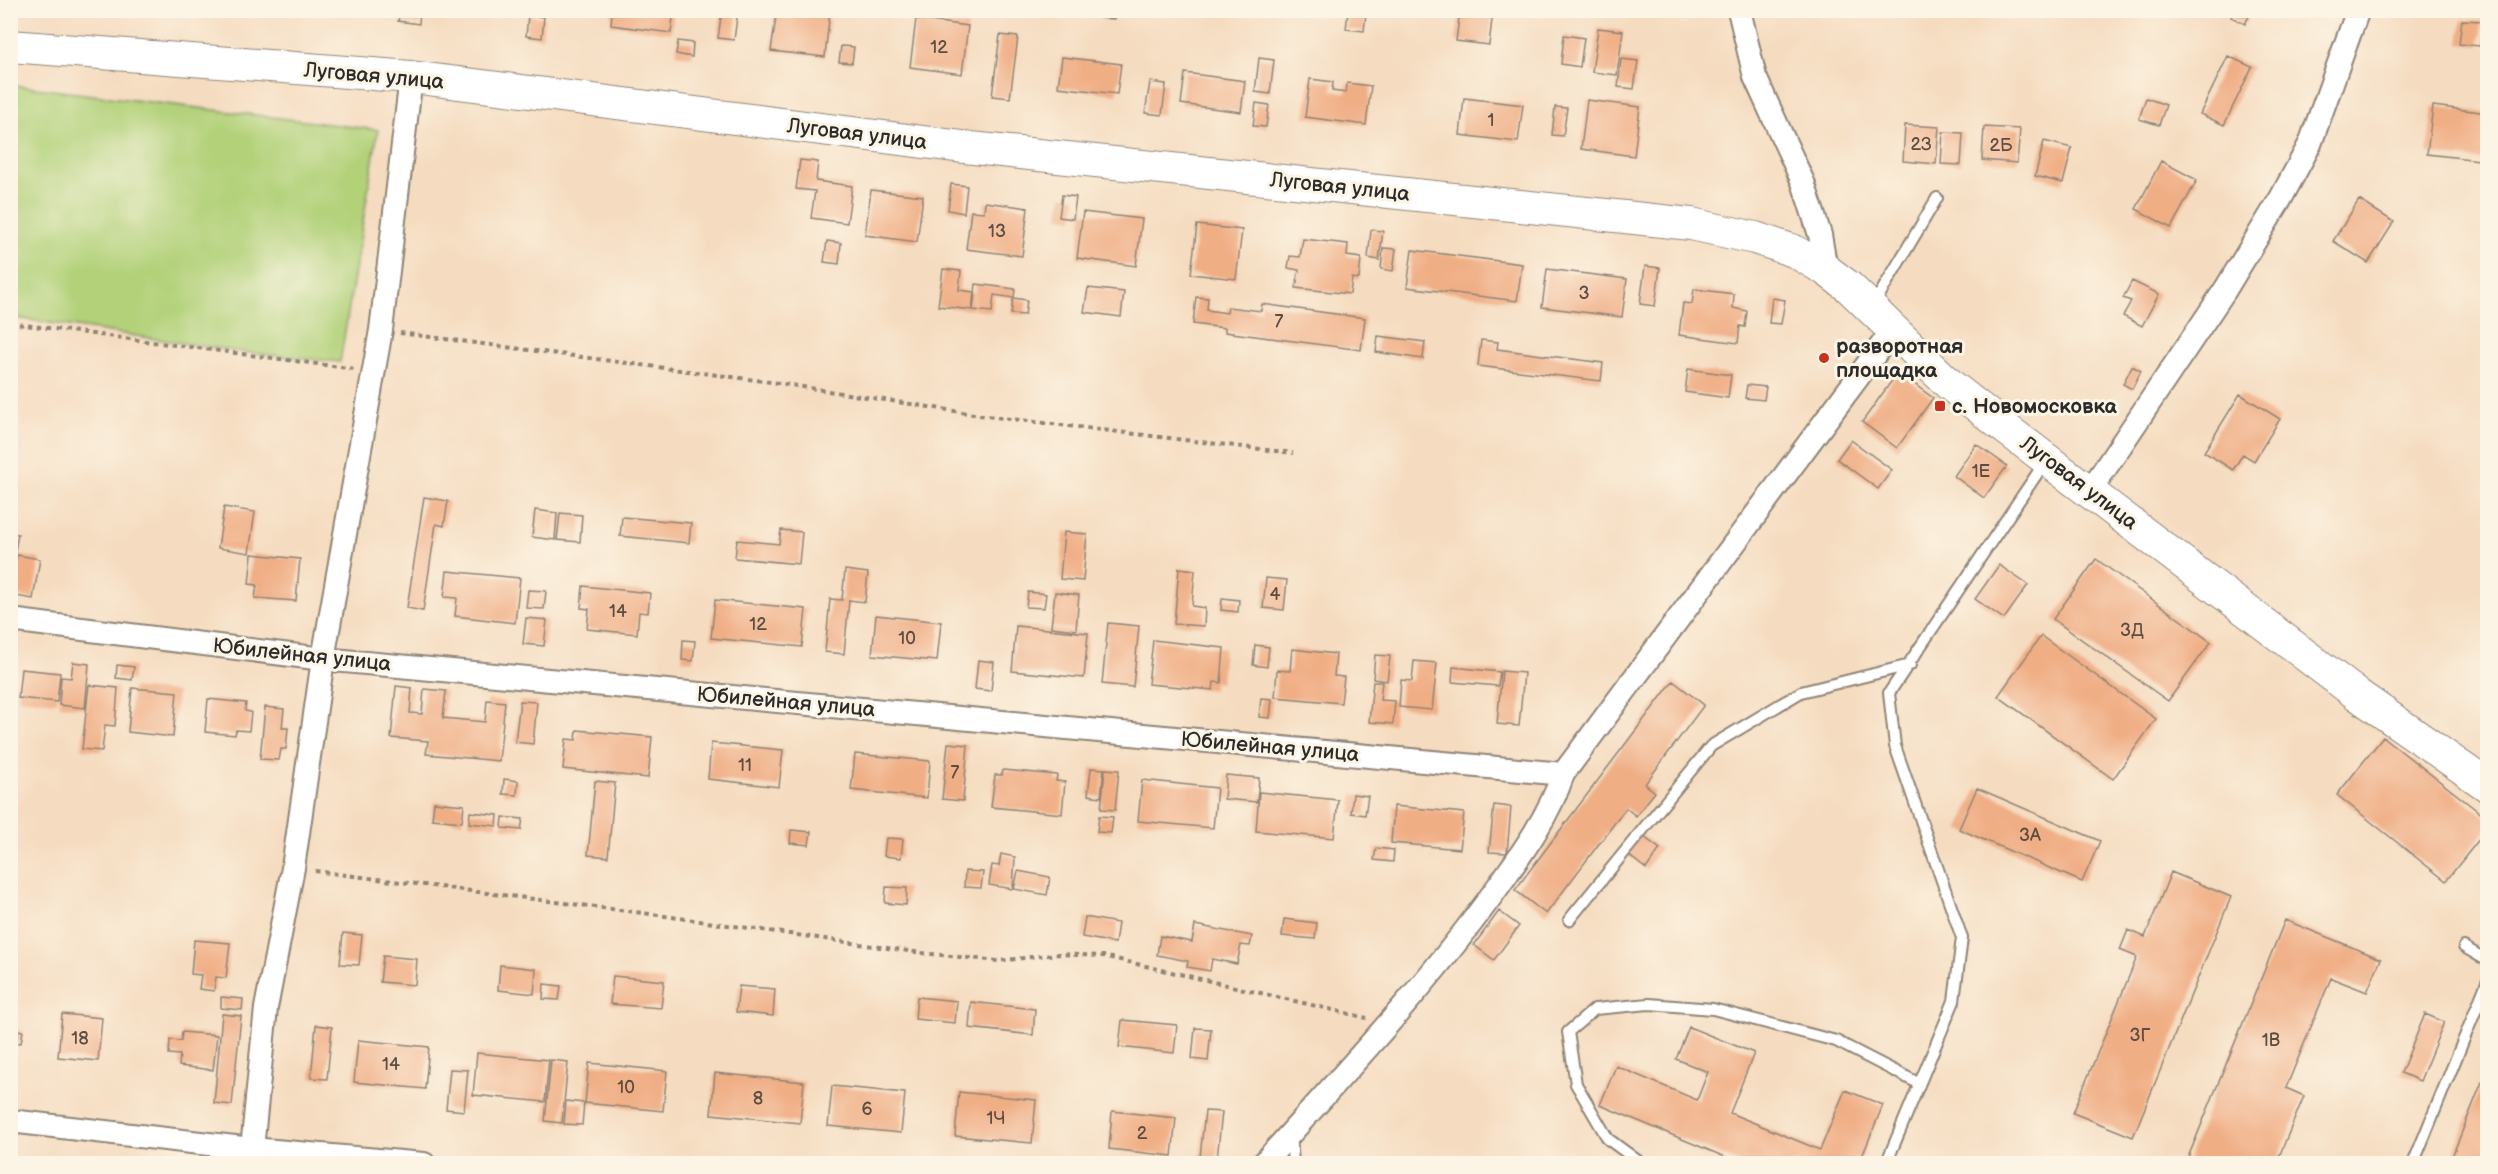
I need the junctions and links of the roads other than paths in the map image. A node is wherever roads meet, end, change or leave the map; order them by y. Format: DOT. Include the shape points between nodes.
graph roads {
  1 [pos="1739,10"];
  2 [pos="2358,10"];
  3 [pos="10,46"];
  4 [pos="411,77"];
  5 [pos="1937,198"];
  6 [pos="1826,270"];
  7 [pos="1882,320"];
  8 [pos="2047,459"];
  9 [pos="2090,491"];
  10 [pos="10,620"];
  11 [pos="323,659"];
  12 [pos="1910,665"];
  13 [pos="1563,774"];
  14 [pos="2487,786"];
  15 [pos="1569,920"];
  16 [pos="2464,946"];
  17 [pos="2487,961"];
  18 [pos="2487,980"];
  19 [pos="1918,1083"];
  20 [pos="10,1121"];
  21 [pos="1291,1132"];
  22 [pos="252,1149"];
  23 [pos="424,1164"];
  24 [pos="1263,1164"];
  25 [pos="1293,1164"];
  26 [pos="1642,1164"];
  27 [pos="1886,1164"];
  28 [pos="2413,1164"];
  1 -- 6 [label="street" via="1755,77 1803,182 1820,235"];
  2 -- 9 [label="street" via="2310,144 2281,198 2225,290"];
  3 -- 4 [label="street, Луговая улица"];
  4 -- 6 [label="street, Луговая улица" via="975,148 1691,224 1794,251"];
  4 -- 11 [label="street" via="381,330"];
  5 -- 7 [label="lane"];
  6 -- 7 [label="street, Луговая улица"];
  7 -- 8 [label="street, Луговая улица" via="1949,384"];
  7 -- 13 [label="street"];
  8 -- 9 [label="street, Луговая улица"];
  8 -- 12 [label="lane"];
  9 -- 14 [label="street, Луговая улица" via="2358,695"];
  10 -- 11 [label="street, Юбилейная улица"];
  11 -- 13 [label="street, Юбилейная улица"];
  11 -- 22 [label="street" via="293,868 266,1008"];
  12 -- 15 [label="lane" via="1801,692 1711,747"];
  12 -- 19 [label="lane" via="1888,693 1895,746 1962,938 1954,1001"];
  13 -- 21 [label="street" via="1554,801 1521,855 1464,933"];
  16 -- 17 [label="lane"];
  18 -- 28 [label="lane"];
  19 -- 26 [label="lane" via="1836,1041 1713,1009 1649,1004 1595,1009 1568,1032 1576,1083 1608,1139"];
  19 -- 27 [label="lane"];
  20 -- 22 [label="street"];
  21 -- 24 [label="street"];
  21 -- 25 [label="lane"];
  22 -- 23 [label="street"];
}
